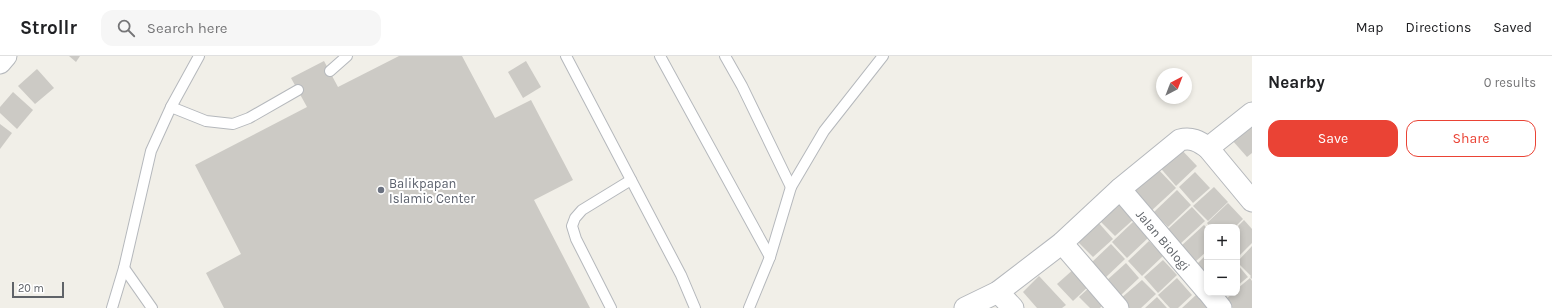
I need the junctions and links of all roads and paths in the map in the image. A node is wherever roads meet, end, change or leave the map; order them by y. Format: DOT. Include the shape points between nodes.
graph roads {
  1 [pos="6,56"];
  2 [pos="199,56"];
  3 [pos="347,56"];
  4 [pos="566,56"];
  5 [pos="660,56"];
  6 [pos="725,56"];
  7 [pos="883,56"];
  8 [pos="0,62"];
  9 [pos="330,71"];
  10 [pos="298,90"];
  11 [pos="171,106"];
  12 [pos="1252,113"];
  13 [pos="1208,148"];
  14 [pos="631,180"];
  15 [pos="791,187"];
  16 [pos="1120,189"];
  17 [pos="1252,201"];
  18 [pos="1062,243"];
  19 [pos="770,257"];
  20 [pos="124,268"];
  21 [pos="1204,287"];
  22 [pos="998,292"];
  23 [pos="1211,296"];
  24 [pos="112,308"];
  25 [pos="152,308"];
  26 [pos="611,308"];
  27 [pos="695,308"];
  28 [pos="749,308"];
  29 [pos="965,308"];
  30 [pos="1013,308"];
  31 [pos="1118,308"];
  32 [pos="1221,308"];
  1 -- 8 [label="street"];
  2 -- 11 [label="lane"];
  3 -- 9 [label="lane"];
  4 -- 14 [label="lane"];
  5 -- 19 [label="lane"];
  6 -- 15 [label="lane"];
  7 -- 15 [label="lane" via="824,131"];
  10 -- 11 [label="lane" via="249,118 233,124 206,121"];
  11 -- 20 [label="lane" via="151,150"];
  12 -- 13 [label="street"];
  13 -- 16 [label="street" via="1195,140 1180,140"];
  13 -- 17 [label="street"];
  14 -- 26 [label="lane" via="582,210 572,226"];
  14 -- 27 [label="lane" via="681,275"];
  15 -- 19 [label="lane"];
  16 -- 18 [label="street"];
  16 -- 21 [label="street, Jalan Biologi"];
  18 -- 22 [label="street"];
  18 -- 31 [label="street"];
  19 -- 28 [label="lane"];
  20 -- 24 [label="lane"];
  20 -- 25 [label="lane"];
  22 -- 29 [label="street"];
  22 -- 30 [label="street"];
  23 -- 32 [label="street, Jalan Biologi"];
}
